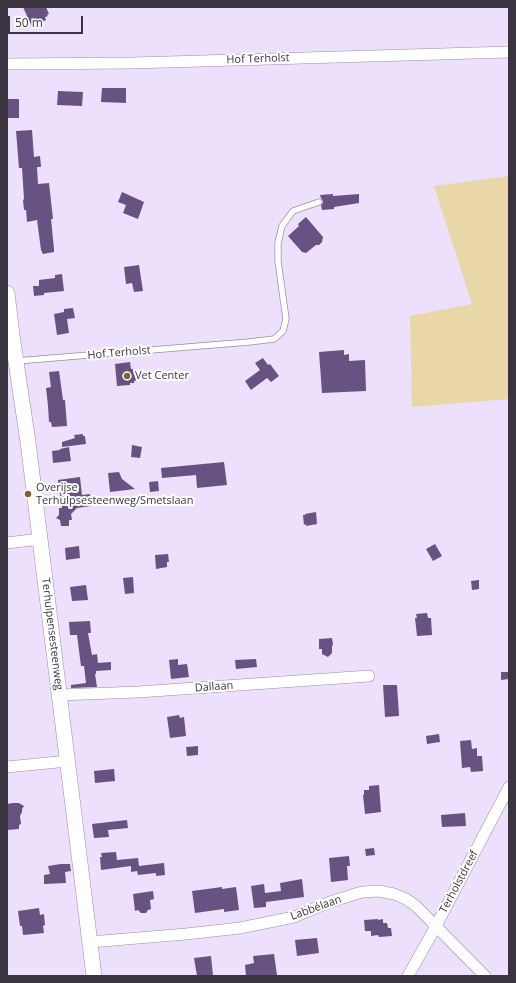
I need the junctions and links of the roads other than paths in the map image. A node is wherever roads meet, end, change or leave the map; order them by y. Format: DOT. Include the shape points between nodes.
graph roads {
  1 [pos="509,52"];
  2 [pos="7,64"];
  3 [pos="318,202"];
  4 [pos="7,293"];
  5 [pos="9,335"];
  6 [pos="16,361"];
  7 [pos="40,540"];
  8 [pos="7,543"];
  9 [pos="369,676"];
  10 [pos="59,695"];
  11 [pos="68,761"];
  12 [pos="7,767"];
  13 [pos="509,787"];
  14 [pos="436,926"];
  15 [pos="90,942"];
  16 [pos="94,976"];
  17 [pos="408,976"];
  18 [pos="485,976"];
  1 -- 2 [label="street, Hof Terholst" via="140,63"];
  3 -- 6 [label="lane, Hof Terholst" via="293,211 282,226 278,243 278,261 286,319 284,331 274,339"];
  4 -- 5 [label="main road, Terhulpensesteenweg"];
  5 -- 6 [label="main road, Terhulpensesteenweg"];
  6 -- 7 [label="main road, Terhulpensesteenweg"];
  7 -- 8 [label="street"];
  7 -- 10 [label="main road, Terhulpensesteenweg"];
  9 -- 10 [label="street, Dallaan"];
  10 -- 11 [label="main road, Terhulpensesteenweg"];
  11 -- 12 [label="street"];
  11 -- 15 [label="main road, Terhulpensesteenweg"];
  13 -- 14 [label="street, Terholstdreef"];
  14 -- 15 [label="street, Labbélaan" via="406,899 379,891 362,892 294,917 240,928"];
  14 -- 17 [label="street, Terholstdreef"];
  14 -- 18 [label="street, Labbélaan"];
  15 -- 16 [label="main road, Terhulpensesteenweg"];
}
